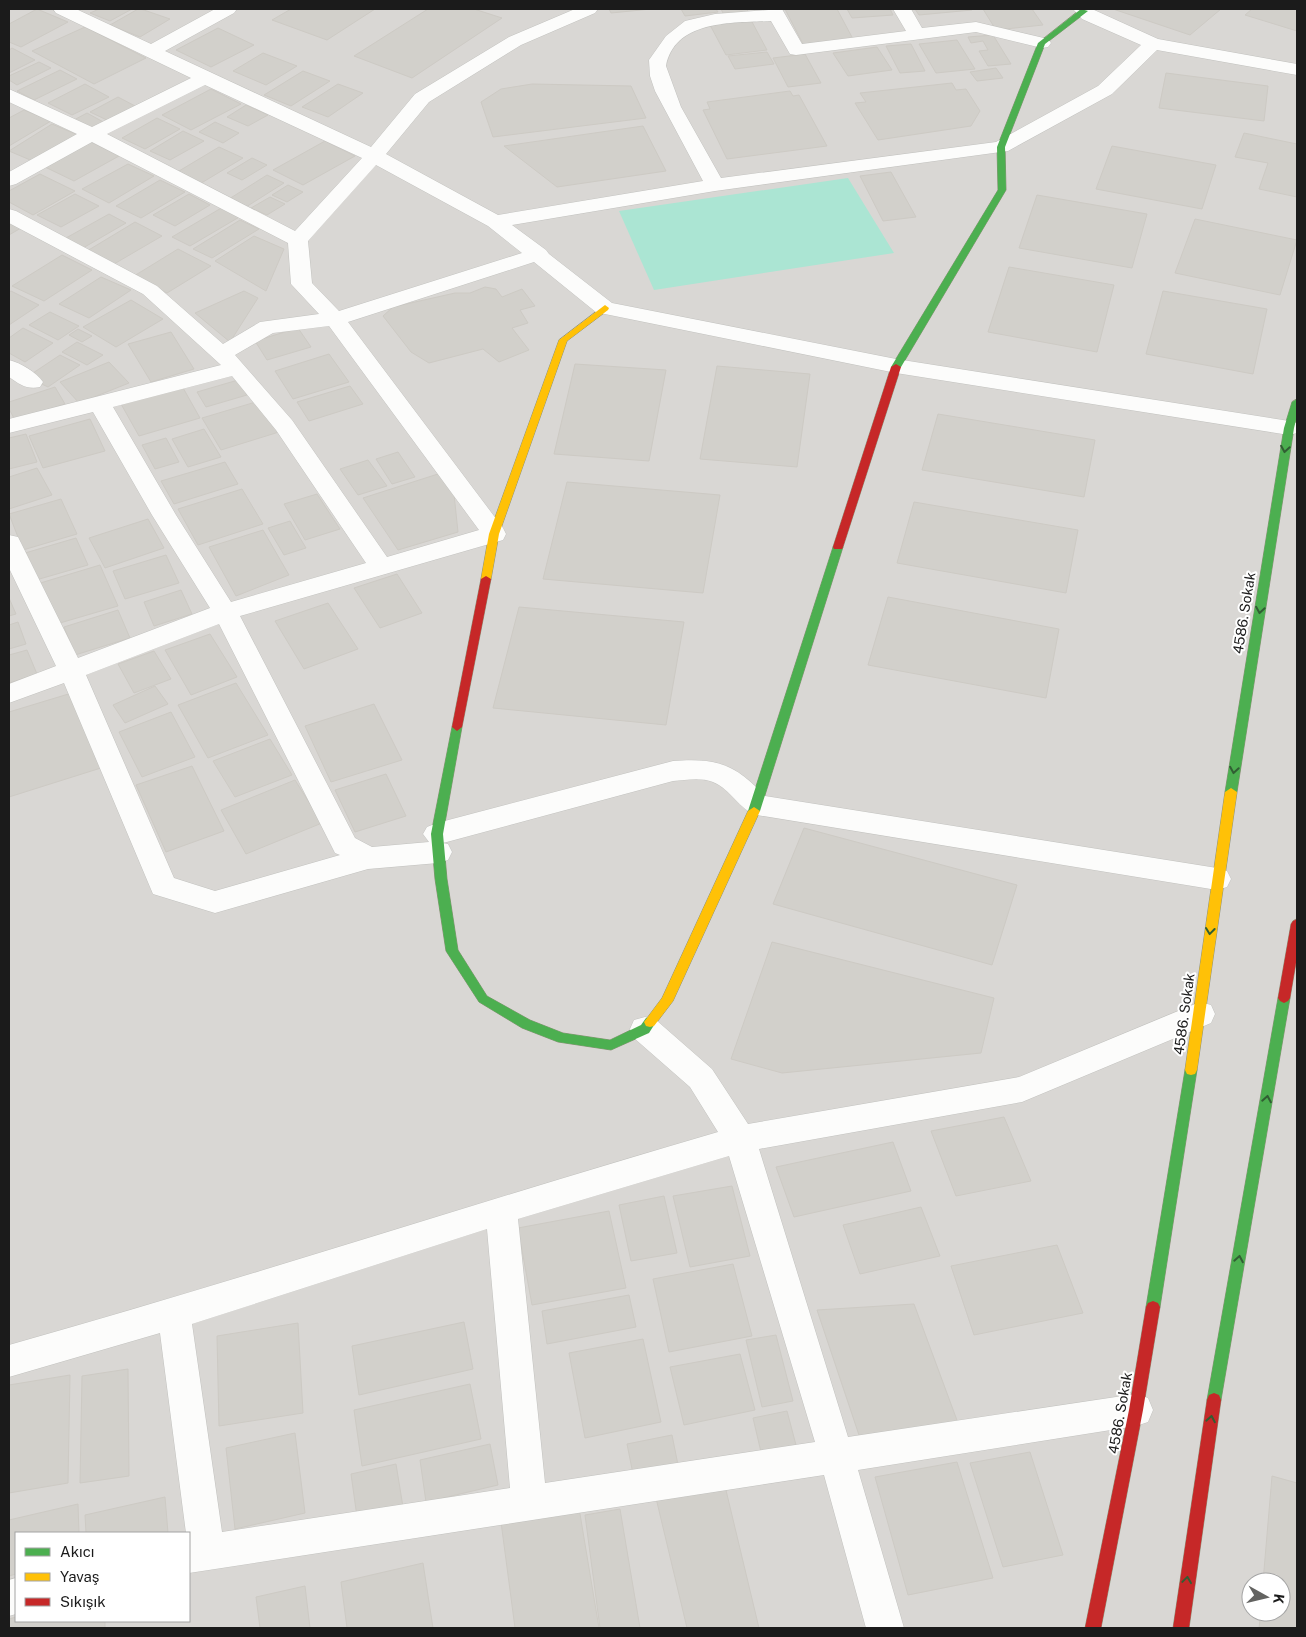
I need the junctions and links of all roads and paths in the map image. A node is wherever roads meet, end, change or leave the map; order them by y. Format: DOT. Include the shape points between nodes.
graph roads {
  1 [pos="62,9"];
  2 [pos="228,9"];
  3 [pos="589,9"];
  4 [pos="902,9"];
  5 [pos="1083,10"];
  6 [pos="775,12"];
  7 [pos="916,33"];
  8 [pos="1042,42"];
  9 [pos="1153,44"];
  10 [pos="152,51"];
  11 [pos="1297,69"];
  12 [pos="205,78"];
  13 [pos="9,95"];
  14 [pos="92,134"];
  15 [pos="1001,147"];
  16 [pos="374,156"];
  17 [pos="9,180"];
  18 [pos="714,185"];
  19 [pos="9,215"];
  20 [pos="495,222"];
  21 [pos="298,240"];
  22 [pos="539,254"];
  23 [pos="605,308"];
  24 [pos="335,319"];
  25 [pos="230,360"];
  26 [pos="896,366"];
  27 [pos="9,367"];
  28 [pos="32,382"];
  29 [pos="99,402"];
  30 [pos="1297,402"];
  31 [pos="9,426"];
  32 [pos="1288,428"];
  33 [pos="494,534"];
  34 [pos="9,543"];
  35 [pos="380,567"];
  36 [pos="225,612"];
  37 [pos="72,672"];
  38 [pos="9,694"];
  39 [pos="757,805"];
  40 [pos="438,843"];
  41 [pos="368,858"];
  42 [pos="1216,879"];
  43 [pos="1297,924"];
  44 [pos="1200,1014"];
  45 [pos="645,1029"];
  46 [pos="740,1139"];
  47 [pos="501,1210"];
  48 [pos="174,1314"];
  49 [pos="9,1361"];
  50 [pos="1136,1410"];
  51 [pos="836,1455"];
  52 [pos="529,1502"];
  53 [pos="198,1553"];
  54 [pos="885,1628"];
  55 [pos="1092,1628"];
  56 [pos="1181,1628"];
  1 -- 10 [label="street"];
  2 -- 10 [label="street"];
  3 -- 16 [label="street" via="515,41 422,98"];
  4 -- 7 [label="street"];
  5 -- 8 [label="street"];
  5 -- 9 [label="street"];
  6 -- 7 [label="street" via="796,50"];
  6 -- 18 [label="street" via="696,23 664,48 656,64 661,85"];
  7 -- 8 [label="street" via="976,27"];
  8 -- 15 [label="street"];
  9 -- 11 [label="street"];
  9 -- 15 [label="street" via="1105,90"];
  10 -- 12 [label="street"];
  12 -- 14 [label="street"];
  12 -- 16 [label="street"];
  13 -- 14 [label="street"];
  14 -- 17 [label="street"];
  14 -- 21 [label="street"];
  15 -- 18 [label="street"];
  15 -- 26 [label="street" via="1002,190"];
  16 -- 20 [label="street"];
  16 -- 21 [label="street"];
  18 -- 20 [label="street"];
  19 -- 25 [label="street" via="150,290"];
  20 -- 22 [label="street"];
  21 -- 24 [label="street" via="302,284"];
  22 -- 23 [label="street"];
  22 -- 24 [label="street"];
  23 -- 26 [label="street"];
  23 -- 33 [label="street" via="562,340"];
  24 -- 25 [label="street" via="268,327"];
  24 -- 33 [label="street"];
  25 -- 29 [label="street"];
  25 -- 35 [label="street" via="284,425"];
  26 -- 32 [label="street"];
  26 -- 39 [label="street"];
  27 -- 28 [label="street"];
  29 -- 31 [label="street"];
  29 -- 36 [label="street"];
  30 -- 32 [label="street, 4586. Sokak"];
  32 -- 42 [label="street, 4586. Sokak, one-way"];
  33 -- 35 [label="street"];
  33 -- 40 [label="street"];
  34 -- 37 [label="street"];
  35 -- 36 [label="street"];
  36 -- 37 [label="street"];
  36 -- 41 [label="street" via="345,844"];
  37 -- 38 [label="street"];
  37 -- 41 [label="street" via="163,886 215,902"];
  39 -- 40 [label="street" via="731,778 704,768 673,771"];
  39 -- 42 [label="street"];
  39 -- 45 [label="street" via="667,1001"];
  40 -- 41 [label="street"];
  40 -- 45 [label="street" via="452,951 483,999 526,1024 562,1038 611,1045"];
  42 -- 44 [label="street, 4586. Sokak, one-way"];
  56 -- 43 [label="street, one-way" via="1208,1435"];
  44 -- 46 [label="street" via="1022,1089"];
  44 -- 50 [label="street, 4586. Sokak"];
  45 -- 46 [label="street" via="701,1078"];
  46 -- 47 [label="street"];
  46 -- 51 [label="street"];
  47 -- 48 [label="street"];
  47 -- 52 [label="street"];
  48 -- 49 [label="street"];
  48 -- 53 [label="street"];
  50 -- 51 [label="street"];
  50 -- 55 [label="street, 4586. Sokak"];
  51 -- 52 [label="street"];
  51 -- 54 [label="street"];
  52 -- 53 [label="street"];
}
